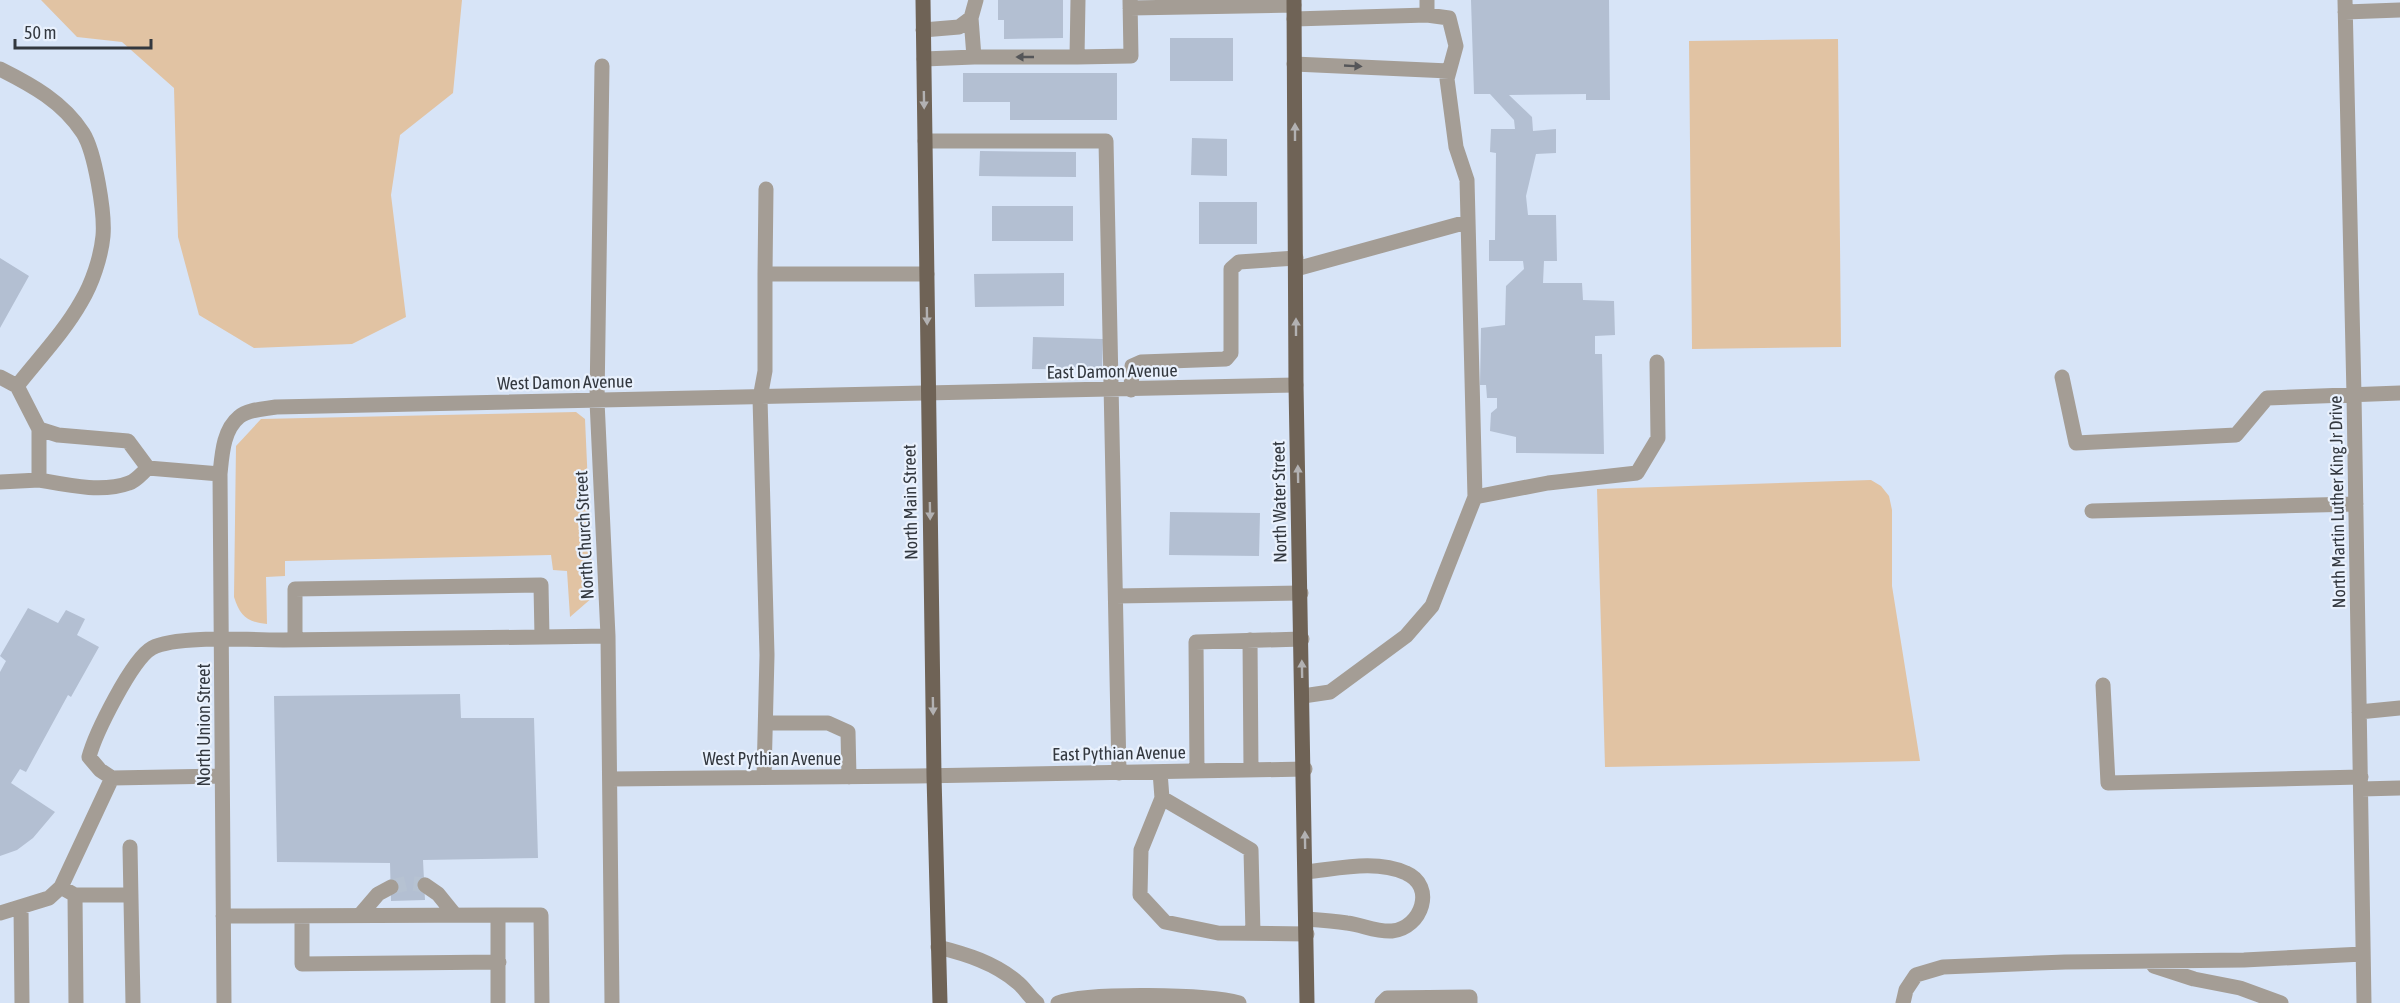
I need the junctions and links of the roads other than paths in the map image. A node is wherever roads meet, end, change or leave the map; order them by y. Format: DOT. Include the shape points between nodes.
graph roads {
  1 [pos="923,0"];
  2 [pos="976,0"];
  3 [pos="1078,0"];
  4 [pos="1130,4"];
  5 [pos="2345,6"];
  6 [pos="1427,7"];
  7 [pos="1294,8"];
  8 [pos="2400,10"];
  9 [pos="971,18"];
  10 [pos="923,30"];
  11 [pos="974,57"];
  12 [pos="1077,57"];
  13 [pos="924,59"];
  14 [pos="1294,64"];
  15 [pos="602,66"];
  16 [pos="0,69"];
  17 [pos="1449,71"];
  18 [pos="925,141"];
  19 [pos="766,189"];
  20 [pos="1467,222"];
  21 [pos="1296,264"];
  22 [pos="765,274"];
  23 [pos="927,274"];
  24 [pos="1657,362"];
  25 [pos="0,377"];
  26 [pos="2062,377"];
  27 [pos="1296,385"];
  28 [pos="17,386"];
  29 [pos="1111,390"];
  30 [pos="1131,390"];
  31 [pos="2400,393"];
  32 [pos="928,395"];
  33 [pos="2354,395"];
  34 [pos="760,398"];
  35 [pos="597,401"];
  36 [pos="39,429"];
  37 [pos="223,447"];
  38 [pos="148,468"];
  39 [pos="220,474"];
  40 [pos="39,480"];
  41 [pos="0,482"];
  42 [pos="1475,497"];
  43 [pos="2356,504"];
  44 [pos="2092,511"];
  45 [pos="1301,593"];
  46 [pos="1116,596"];
  47 [pos="608,636"];
  48 [pos="542,637"];
  49 [pos="1302,639"];
  50 [pos="223,640"];
  51 [pos="295,640"];
  52 [pos="1250,640"];
  53 [pos="2103,685"];
  54 [pos="1303,696"];
  55 [pos="2400,708"];
  56 [pos="2360,712"];
  57 [pos="766,723"];
  58 [pos="1251,770"];
  59 [pos="1305,770"];
  60 [pos="1197,771"];
  61 [pos="1160,772"];
  62 [pos="1119,773"];
  63 [pos="222,776"];
  64 [pos="934,776"];
  65 [pos="764,777"];
  66 [pos="849,777"];
  67 [pos="112,778"];
  68 [pos="610,778"];
  69 [pos="2361,783"];
  70 [pos="2400,788"];
  71 [pos="1162,798"];
  72 [pos="130,847"];
  73 [pos="1306,872"];
  74 [pos="425,885"];
  75 [pos="61,887"];
  76 [pos="391,887"];
  77 [pos="75,895"];
  78 [pos="131,895"];
  79 [pos="21,907"];
  80 [pos="0,913"];
  81 [pos="360,915"];
  82 [pos="455,915"];
  83 [pos="498,915"];
  84 [pos="223,916"];
  85 [pos="302,916"];
  86 [pos="1306,926"];
  87 [pos="1252,933"];
  88 [pos="938,947"];
  89 [pos="2363,954"];
  90 [pos="499,962"];
  91 [pos="2141,962"];
  92 [pos="1171,1000"];
  93 [pos="22,1003"];
  94 [pos="76,1003"];
  95 [pos="133,1003"];
  96 [pos="224,1003"];
  97 [pos="498,1003"];
  98 [pos="542,1003"];
  99 [pos="612,1003"];
  100 [pos="940,1003"];
  101 [pos="1037,1003"];
  102 [pos="1058,1003"];
  103 [pos="1236,1003"];
  104 [pos="1307,1003"];
  105 [pos="1382,1003"];
  106 [pos="1470,1003"];
  107 [pos="1904,1003"];
  108 [pos="2281,1003"];
  109 [pos="2364,1003"];
  1 -- 10 [label="main road, North Main Street"];
  2 -- 9 [label="street"];
  3 -- 12 [label="street"];
  4 -- 7 [label="street"];
  4 -- 12 [label="street" via="1131,56"];
  5 -- 8 [label="street"];
  5 -- 33 [label="street, North Martin Luther King Jr Drive"];
  6 -- 7 [label="street"];
  6 -- 17 [label="street" via="1449,18 1456,46"];
  7 -- 14 [label="main road, North Water Street"];
  9 -- 10 [label="street" via="959,27"];
  9 -- 11 [label="street"];
  10 -- 13 [label="main road, North Main Street"];
  12 -- 11 [label="street, one-way"];
  11 -- 13 [label="street"];
  13 -- 18 [label="main road, North Main Street, one-way"];
  14 -- 17 [label="street, one-way"];
  21 -- 14 [label="main road, North Water Street, one-way"];
  15 -- 35 [label="street, North Church Street"];
  16 -- 28 [label="street" via="38,88 84,134 94,165 103,236 82,300"];
  17 -- 20 [label="street" via="1456,147 1467,180"];
  18 -- 23 [label="main road, North Main Street"];
  18 -- 29 [label="street" via="1106,141"];
  19 -- 22 [label="street"];
  20 -- 21 [label="street"];
  20 -- 42 [label="street"];
  27 -- 21 [label="main road, North Water Street, one-way"];
  21 -- 30 [label="street" via="1239,262 1231,269 1231,352 1226,359 1141,362 1132,366"];
  22 -- 23 [label="street"];
  22 -- 34 [label="street" via="765,371"];
  23 -- 32 [label="main road, North Main Street, one-way"];
  24 -- 42 [label="street" via="1658,438 1637,473 1548,483"];
  25 -- 28 [label="street"];
  26 -- 33 [label="street" via="2076,443 2236,435 2267,398"];
  27 -- 30 [label="street, East Damon Avenue"];
  45 -- 27 [label="main road, North Water Street, one-way"];
  28 -- 36 [label="street"];
  29 -- 30 [label="street, East Damon Avenue"];
  29 -- 32 [label="street, East Damon Avenue"];
  29 -- 46 [label="street"];
  31 -- 33 [label="street"];
  32 -- 34 [label="street, West Damon Avenue"];
  32 -- 64 [label="main road, North Main Street, one-way"];
  33 -- 43 [label="street, North Martin Luther King Jr Drive"];
  34 -- 35 [label="street, West Damon Avenue"];
  34 -- 57 [label="street"];
  35 -- 37 [label="street, West Damon Avenue" via="276,407 240,416"];
  35 -- 47 [label="street, North Church Street"];
  36 -- 38 [label="street" via="58,435 128,441"];
  36 -- 40 [label="street"];
  37 -- 39 [label="street, North Union Street"];
  38 -- 39 [label="street"];
  38 -- 40 [label="street" via="132,483 111,486"];
  39 -- 50 [label="street, North Union Street"];
  40 -- 41 [label="street"];
  42 -- 54 [label="street" via="1432,606 1406,636 1330,692"];
  43 -- 44 [label="street"];
  43 -- 56 [label="street, North Martin Luther King Jr Drive"];
  45 -- 46 [label="street"];
  45 -- 49 [label="main road, North Water Street"];
  46 -- 62 [label="street"];
  47 -- 48 [label="street"];
  47 -- 68 [label="street, North Church Street"];
  48 -- 51 [label="street"];
  48 -- 51 [label="street" via="541,585 295,589"];
  49 -- 52 [label="street"];
  54 -- 49 [label="main road, North Water Street, one-way"];
  50 -- 51 [label="street"];
  50 -- 63 [label="street, North Union Street"];
  50 -- 67 [label="street" via="167,642 150,649 121,687 93,741 89,756"];
  52 -- 58 [label="street"];
  52 -- 60 [label="street" via="1196,642"];
  53 -- 69 [label="street" via="2108,783"];
  54 -- 59 [label="main road, North Water Street"];
  55 -- 56 [label="street"];
  56 -- 69 [label="street, North Martin Luther King Jr Drive"];
  57 -- 65 [label="street"];
  57 -- 66 [label="street" via="828,723 848,732"];
  58 -- 59 [label="street, East Pythian Avenue"];
  58 -- 60 [label="street, East Pythian Avenue"];
  73 -- 59 [label="main road, North Water Street, one-way"];
  60 -- 61 [label="street, East Pythian Avenue"];
  61 -- 62 [label="street, East Pythian Avenue"];
  61 -- 71 [label="street"];
  62 -- 64 [label="street, East Pythian Avenue"];
  63 -- 67 [label="street"];
  63 -- 84 [label="street, North Union Street"];
  64 -- 66 [label="street, West Pythian Avenue"];
  64 -- 88 [label="main road, North Main Street"];
  65 -- 66 [label="street, West Pythian Avenue"];
  65 -- 68 [label="street, West Pythian Avenue"];
  67 -- 75 [label="street"];
  68 -- 99 [label="street, North Church Street"];
  69 -- 70 [label="street"];
  69 -- 89 [label="street, North Martin Luther King Jr Drive"];
  71 -- 87 [label="street" via="1251,850"];
  71 -- 87 [label="street" via="1140,850 1140,895 1165,922 1218,933"];
  72 -- 78 [label="street"];
  73 -- 86 [label="main road, North Water Street"];
  73 -- 86 [label="street" via="1363,867 1395,869 1417,880 1422,896 1415,920 1394,931 1349,923"];
  74 -- 82 [label="street"];
  75 -- 77 [label="street"];
  75 -- 79 [label="street" via="49,898"];
  76 -- 81 [label="street" via="378,894"];
  77 -- 78 [label="street"];
  77 -- 94 [label="street"];
  78 -- 95 [label="street"];
  79 -- 80 [label="street"];
  79 -- 93 [label="street"];
  81 -- 82 [label="street"];
  81 -- 85 [label="street"];
  82 -- 83 [label="street"];
  83 -- 90 [label="street"];
  83 -- 98 [label="street" via="541,915"];
  84 -- 85 [label="street"];
  84 -- 96 [label="street, North Union Street"];
  85 -- 90 [label="street" via="302,964"];
  86 -- 87 [label="street"];
  86 -- 104 [label="main road, North Water Street"];
  88 -- 100 [label="main road, North Main Street"];
  88 -- 101 [label="street" via="996,967 1020,984"];
  89 -- 91 [label="street"];
  89 -- 109 [label="street, North Martin Luther King Jr Drive"];
  90 -- 97 [label="street"];
  91 -- 107 [label="street" via="1943,967 1916,975 1906,990"];
  91 -- 108 [label="street"];
  92 -- 102 [label="street" via="1075,999"];
  92 -- 103 [label="street" via="1214,998"];
  105 -- 106 [label="street" via="1387,998 1470,997"];
}
